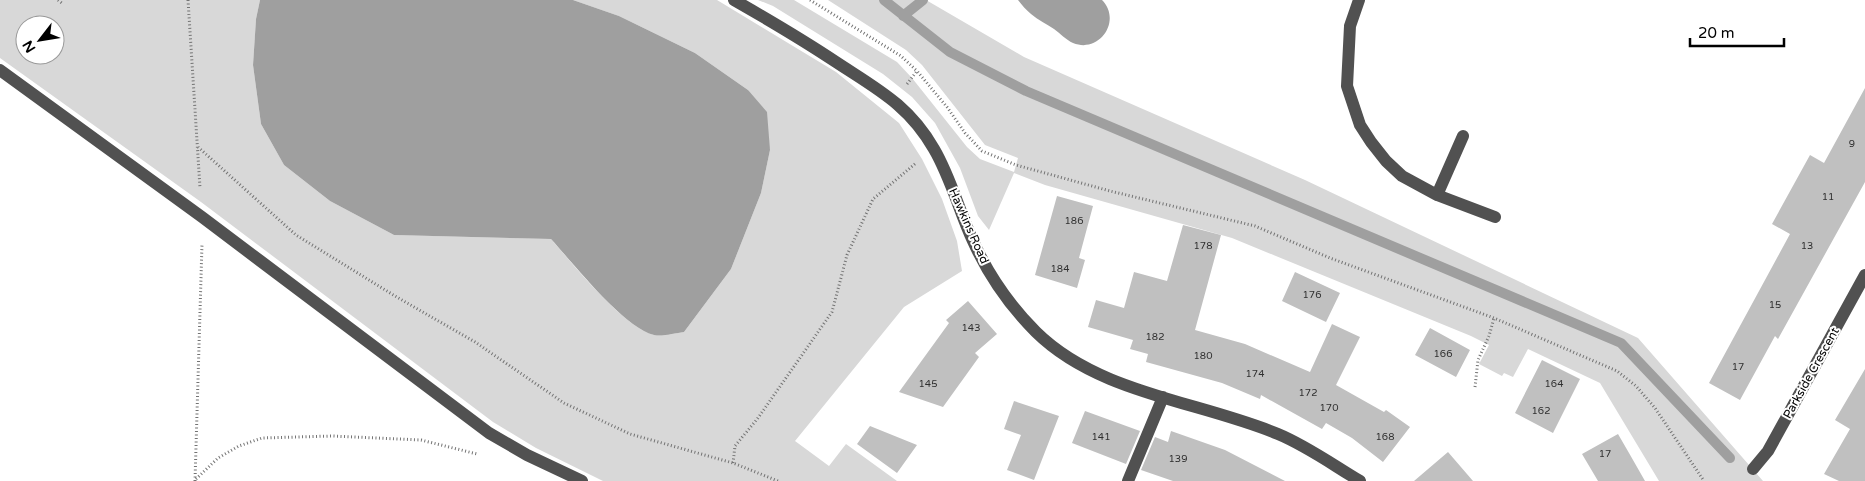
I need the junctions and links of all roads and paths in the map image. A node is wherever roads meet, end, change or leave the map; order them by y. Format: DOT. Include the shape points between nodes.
graph roads {
  1 [pos="58,0"];
  2 [pos="188,0"];
  3 [pos="734,0"];
  4 [pos="810,0"];
  5 [pos="1359,0"];
  6 [pos="63,4"];
  7 [pos="0,70"];
  8 [pos="917,71"];
  9 [pos="894,101"];
  10 [pos="1463,136"];
  11 [pos="198,148"];
  12 [pos="934,149"];
  13 [pos="1437,195"];
  14 [pos="202,217"];
  15 [pos="1495,217"];
  16 [pos="1865,275"];
  17 [pos="1494,318"];
  18 [pos="1475,387"];
  19 [pos="1163,396"];
  20 [pos="480,455"];
  21 [pos="733,463"];
  22 [pos="1753,469"];
  23 [pos="196,480"];
  24 [pos="582,481"];
  25 [pos="778,481"];
  26 [pos="1128,481"];
  27 [pos="1360,481"];
  28 [pos="1704,481"];
  1 -- 6 [label="path"];
  2 -- 11 [label="path"];
  3 -- 9 [label="street, Hawkins Road" via="780,26"];
  4 -- 8 [label="path" via="902,56"];
  5 -- 13 [label="street" via="1350,26 1347,86 1360,125 1386,161 1402,176"];
  7 -- 14 [label="street"];
  8 -- 9 [label="path"];
  8 -- 17 [label="path" via="982,151 1025,168 1255,226 1330,258"];
  9 -- 12 [label="street, Hawkins Road"];
  10 -- 13 [label="street"];
  11 -- 14 [label="path"];
  11 -- 21 [label="path" via="296,235 475,342 564,403 630,434"];
  12 -- 19 [label="street, Hawkins Road" via="988,269 1002,293 1036,332 1064,356 1086,368"];
  12 -- 21 [label="path" via="873,199 847,256 832,312 736,446"];
  13 -- 15 [label="street"];
  14 -- 23 [label="path"];
  14 -- 24 [label="street" via="489,433"];
  16 -- 22 [label="street, Parkside Crescent" via="1768,451"];
  17 -- 18 [label="path" via="1478,360"];
  17 -- 28 [label="path" via="1617,372 1636,386 1655,408"];
  19 -- 26 [label="street"];
  19 -- 27 [label="street, Hawkins Road" via="1278,434"];
  20 -- 23 [label="path" via="421,440 332,436 262,438 218,458"];
  21 -- 25 [label="path"];
}
